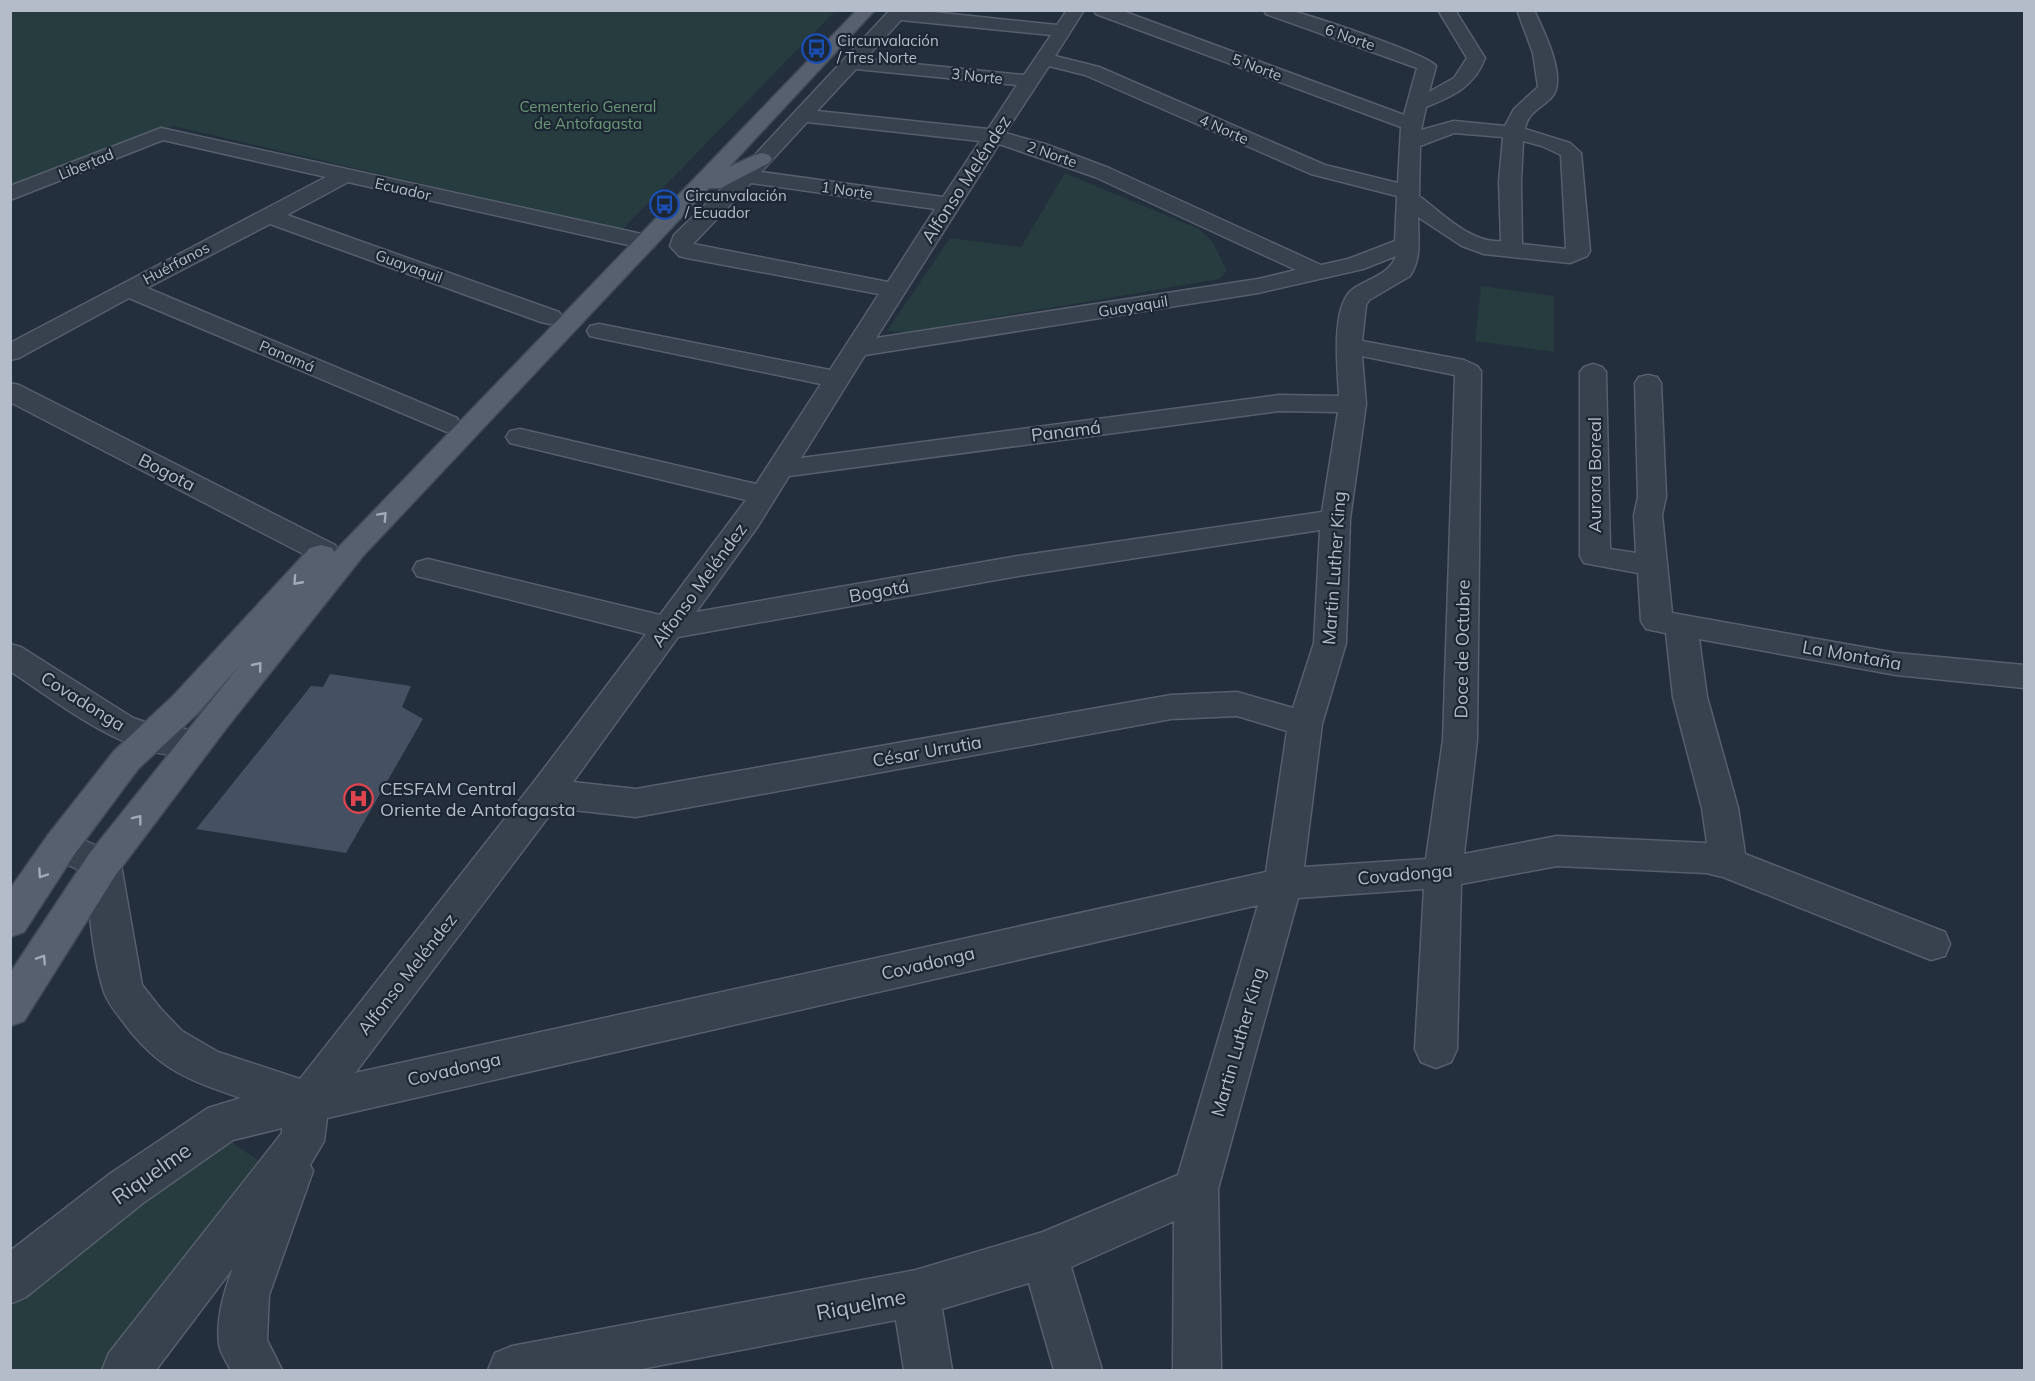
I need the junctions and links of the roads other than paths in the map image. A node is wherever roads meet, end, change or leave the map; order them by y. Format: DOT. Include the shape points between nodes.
graph roads {
  1 [pos="848,10"];
  2 [pos="867,10"];
  3 [pos="1102,10"];
  4 [pos="1272,10"];
  5 [pos="1429,10"];
  6 [pos="1446,10"];
  7 [pos="1525,10"];
  8 [pos="899,12"];
  9 [pos="1069,21"];
  10 [pos="1464,36"];
  11 [pos="852,63"];
  12 [pos="1427,66"];
  13 [pos="1037,70"];
  14 [pos="802,116"];
  15 [pos="1413,123"];
  16 [pos="161,134"];
  17 [pos="1515,134"];
  18 [pos="993,136"];
  19 [pos="762,159"];
  20 [pos="344,176"];
  21 [pos="746,176"];
  22 [pos="696,188"];
  23 [pos="10,194"];
  24 [pos="1408,195"];
  25 [pos="949,204"];
  26 [pos="267,215"];
  27 [pos="1220,224"];
  28 [pos="635,240"];
  29 [pos="1406,245"];
  30 [pos="1504,249"];
  31 [pos="1247,269"];
  32 [pos="1320,273"];
  33 [pos="128,288"];
  34 [pos="894,290"];
  35 [pos="550,317"];
  36 [pos="599,331"];
  37 [pos="1349,346"];
  38 [pos="855,349"];
  39 [pos="10,353"];
  40 [pos="1593,372"];
  41 [pos="836,379"];
  42 [pos="1648,383"];
  43 [pos="10,392"];
  44 [pos="1353,404"];
  45 [pos="447,424"];
  46 [pos="520,437"];
  47 [pos="771,482"];
  48 [pos="1335,519"];
  49 [pos="324,552"];
  50 [pos="1652,566"];
  51 [pos="428,569"];
  52 [pos="1681,625"];
  53 [pos="667,628"];
  54 [pos="10,655"];
  55 [pos="2025,676"];
  56 [pos="1305,724"];
  57 [pos="149,738"];
  58 [pos="195,743"];
  59 [pos="546,793"];
  60 [pos="61,845"];
  61 [pos="1728,863"];
  62 [pos="102,865"];
  63 [pos="1443,873"];
  64 [pos="1283,884"];
  65 [pos="10,921"];
  66 [pos="1930,944"];
  67 [pos="10,1008"];
  68 [pos="1436,1048"];
  69 [pos="305,1121"];
  70 [pos="1196,1190"];
  71 [pos="1044,1255"];
  72 [pos="10,1281"];
  73 [pos="916,1293"];
  74 [pos="126,1371"];
  75 [pos="258,1371"];
  76 [pos="512,1371"];
  77 [pos="928,1371"];
  78 [pos="1078,1371"];
  79 [pos="1197,1371"];
  1 -- 28 [label="main road"];
  2 -- 22 [label="main road"];
  3 -- 15 [label="street, 5 Norte"];
  4 -- 12 [label="street, 6 Norte"];
  5 -- 10 [label="street"];
  6 -- 10 [label="street"];
  7 -- 17 [label="street" via="1536,32 1550,83 1547,92 1516,119"];
  8 -- 9 [label="street"];
  8 -- 11 [label="street"];
  9 -- 13 [label="street, Alfonso Meléndez"];
  10 -- 15 [label="street" via="1476,58 1471,73"];
  11 -- 13 [label="street, 3 Norte"];
  11 -- 14 [label="street"];
  12 -- 15 [label="street, Martin Luther King"];
  13 -- 18 [label="street, Alfonso Meléndez"];
  13 -- 24 [label="street, 4 Norte" via="1092,71 1318,170"];
  14 -- 18 [label="street, 2 Norte"];
  14 -- 19 [label="street"];
  15 -- 17 [label="street" via="1436,130 1470,127"];
  15 -- 24 [label="street, Martin Luther King"];
  16 -- 20 [label="street, Ecuador"];
  16 -- 23 [label="street, Libertad"];
  17 -- 30 [label="street" via="1508,186 1512,242"];
  17 -- 30 [label="street" via="1560,146 1570,153 1579,251 1569,255"];
  18 -- 25 [label="street, Alfonso Meléndez"];
  18 -- 27 [label="street, 2 Norte" via="1059,155"];
  19 -- 21 [label="street"];
  19 -- 22 [label="main road"];
  20 -- 26 [label="street, Huérfanos"];
  20 -- 28 [label="street, Ecuador"];
  21 -- 25 [label="street, 1 Norte"];
  21 -- 34 [label="street" via="682,240 681,246 687,251"];
  22 -- 28 [label="main road"];
  24 -- 29 [label="street, Martin Luther King"];
  24 -- 30 [label="street" via="1462,238 1476,245"];
  25 -- 34 [label="street, Alfonso Meléndez"];
  26 -- 33 [label="street, Huérfanos"];
  26 -- 35 [label="street, Guayaquil"];
  27 -- 31 [label="street"];
  27 -- 32 [label="street, 2 Norte"];
  28 -- 35 [label="main road"];
  58 -- 28 [label="main road, one-way" via="352,549"];
  29 -- 32 [label="street, Guayaquil"];
  29 -- 37 [label="street, Martin Luther King" via="1408,256 1402,271 1360,295 1354,305"];
  31 -- 32 [label="street, Guayaquil"];
  31 -- 38 [label="street, Guayaquil"];
  33 -- 39 [label="street, Huérfanos"];
  33 -- 45 [label="street, Panamá"];
  34 -- 38 [label="street, Alfonso Meléndez"];
  35 -- 45 [label="main road"];
  36 -- 41 [label="street"];
  37 -- 44 [label="street, Martin Luther King"];
  37 -- 63 [label="street, Doce de Octubre" via="1455,365 1468,371 1460,740"];
  38 -- 41 [label="street, Alfonso Meléndez"];
  40 -- 50 [label="street, Aurora Boreal" via="1595,556"];
  41 -- 47 [label="street, Alfonso Meléndez"];
  42 -- 50 [label="street, La Montaña"];
  43 -- 49 [label="street, Bogota"];
  44 -- 47 [label="street, Panamá" via="1279,403"];
  44 -- 48 [label="street, Martin Luther King"];
  45 -- 49 [label="main road"];
  46 -- 47 [label="street, Panamá"];
  47 -- 53 [label="street, Alfonso Meléndez"];
  48 -- 53 [label="street, Bogotá" via="1018,566"];
  48 -- 56 [label="street, Martin Luther King" via="1330,643"];
  49 -- 57 [label="main road, one-way" via="185,705"];
  50 -- 52 [label="street, La Montaña" via="1657,621"];
  51 -- 53 [label="street, Bogotá"];
  52 -- 55 [label="street, La Montaña" via="1896,664"];
  52 -- 61 [label="street" via="1690,697 1720,808"];
  53 -- 59 [label="street, Alfonso Meléndez"];
  54 -- 57 [label="street, Covadonga" via="121,727"];
  56 -- 59 [label="street, César Urrutia" via="1237,704 1171,707 636,803"];
  56 -- 64 [label="street, Martin Luther King"];
  57 -- 58 [label="street, Covadonga"];
  57 -- 60 [label="main road" via="126,760"];
  62 -- 58 [label="main road, one-way"];
  59 -- 69 [label="street, Alfonso Meléndez"];
  60 -- 62 [label="street"];
  60 -- 65 [label="main road, one-way"];
  61 -- 63 [label="street, Covadonga" via="1706,858 1557,851"];
  61 -- 66 [label="street, Covadonga"];
  67 -- 62 [label="main road, one-way"];
  62 -- 69 [label="street" via="124,992 146,1021 167,1044"];
  63 -- 64 [label="street, Covadonga"];
  63 -- 68 [label="street, Doce de Octubre"];
  64 -- 69 [label="street, Covadonga"];
  64 -- 70 [label="street, Martin Luther King"];
  69 -- 72 [label="street, Riquelme" via="223,1122 127,1188"];
  69 -- 74 [label="street, Alfonso Meléndez"];
  69 -- 75 [label="street, Alfonso Meléndez" via="246,1295 243,1345"];
  70 -- 71 [label="street, Riquelme"];
  70 -- 79 [label="street, Martin Luther King"];
  71 -- 73 [label="street, Riquelme"];
  71 -- 78 [label="street"];
  73 -- 76 [label="street, Riquelme"];
  73 -- 77 [label="street"];
}
